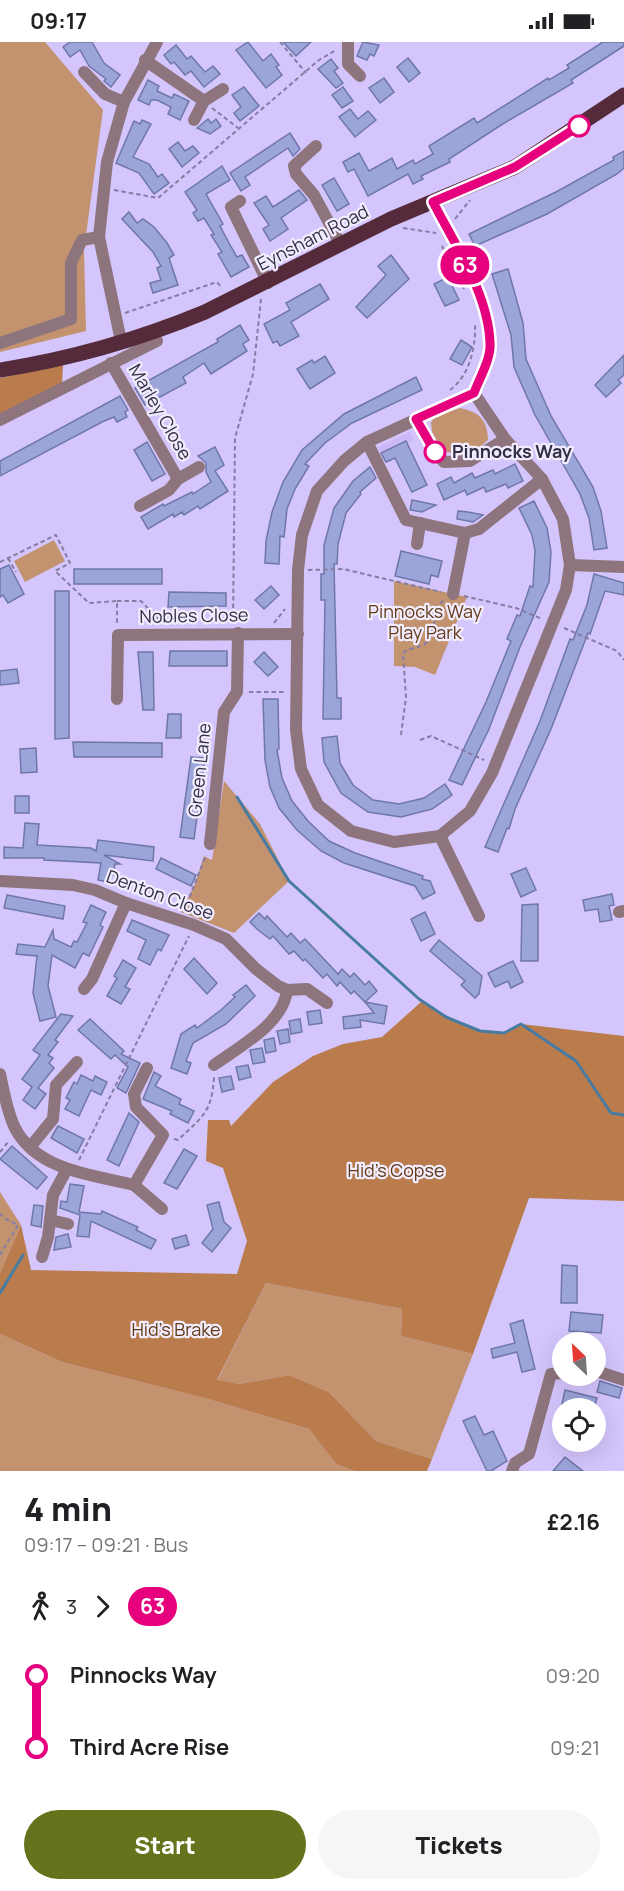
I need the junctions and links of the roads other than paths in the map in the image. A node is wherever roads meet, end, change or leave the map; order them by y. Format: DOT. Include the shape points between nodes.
graph roads {
  1 [pos="157,42"];
  2 [pos="347,43"];
  3 [pos="145,60"];
  4 [pos="84,72"];
  5 [pos="360,76"];
  6 [pos="223,89"];
  7 [pos="624,95"];
  8 [pos="204,101"];
  9 [pos="124,102"];
  10 [pos="194,120"];
  11 [pos="316,146"];
  12 [pos="240,201"];
  13 [pos="433,202"];
  14 [pos="99,237"];
  15 [pos="341,245"];
  16 [pos="267,288"];
  17 [pos="121,341"];
  18 [pos="156,341"];
  19 [pos="0,343"];
  20 [pos="111,363"];
  21 [pos="0,370"];
  22 [pos="474,393"];
  23 [pos="416,419"];
  24 [pos="0,420"];
  25 [pos="505,439"];
  26 [pos="367,442"];
  27 [pos="199,467"];
  28 [pos="178,479"];
  29 [pos="542,479"];
  30 [pos="140,506"];
  31 [pos="420,523"];
  32 [pos="465,533"];
  33 [pos="417,544"];
  34 [pos="570,565"];
  35 [pos="624,567"];
  36 [pos="453,594"];
  37 [pos="241,629"];
  38 [pos="298,634"];
  39 [pos="117,699"];
  40 [pos="440,836"];
  41 [pos="210,844"];
  42 [pos="0,881"];
  43 [pos="126,903"];
  44 [pos="479,916"];
  45 [pos="84,989"];
  46 [pos="287,990"];
  47 [pos="327,1003"];
  48 [pos="77,1062"];
  49 [pos="214,1065"];
  50 [pos="147,1068"];
  51 [pos="0,1074"];
  52 [pos="30,1146"];
  53 [pos="70,1170"];
  54 [pos="134,1185"];
  55 [pos="162,1209"];
  56 [pos="50,1220"];
  57 [pos="68,1224"];
  58 [pos="42,1257"];
  59 [pos="606,1374"];
  60 [pos="624,1380"];
  61 [pos="553,1386"];
  62 [pos="512,1471"];
  1 -- 3 [label="street"];
  2 -- 5 [label="street" via="348,64"];
  3 -- 8 [label="street"];
  3 -- 9 [label="street"];
  4 -- 9 [label="street" via="105,94"];
  6 -- 8 [label="street"];
  7 -- 13 [label="main road, Eynsham Road" via="515,167"];
  8 -- 10 [label="street"];
  9 -- 14 [label="street" via="106,162"];
  11 -- 15 [label="street" via="294,166 296,174 314,195"];
  12 -- 16 [label="street" via="231,207"];
  13 -- 15 [label="main road, Eynsham Road"];
  13 -- 22 [label="street" via="483,306 490,346"];
  14 -- 17 [label="street"];
  14 -- 19 [label="street" via="82,240 70,263 71,319"];
  15 -- 16 [label="main road, Eynsham Road"];
  16 -- 17 [label="main road, Eynsham Road" via="175,325"];
  17 -- 21 [label="main road, Eynsham Road"];
  18 -- 20 [label="street"];
  20 -- 24 [label="street"];
  20 -- 28 [label="street, Marley Close"];
  22 -- 23 [label="street"];
  22 -- 25 [label="street"];
  23 -- 25 [label="street" via="444,462 470,461"];
  23 -- 26 [label="street"];
  25 -- 29 [label="street"];
  26 -- 31 [label="street" via="406,520"];
  26 -- 38 [label="street" via="344,460 317,491 302,536"];
  27 -- 28 [label="street, Marley Close"];
  28 -- 30 [label="street, Marley Close" via="169,490"];
  29 -- 32 [label="street" via="478,529"];
  29 -- 34 [label="street" via="563,519"];
  31 -- 32 [label="street"];
  31 -- 33 [label="street"];
  32 -- 36 [label="street"];
  34 -- 35 [label="street"];
  34 -- 40 [label="street" via="554,624 495,765 470,811"];
  37 -- 38 [label="street, Nobles Close"];
  37 -- 39 [label="street, Nobles Close" via="118,635"];
  37 -- 41 [label="street, Green Lane" via="237,692 224,712"];
  38 -- 40 [label="street" via="296,730 301,770 318,805 351,831 362,834 394,842"];
  40 -- 44 [label="street"];
  42 -- 43 [label="street, Denton Close" via="73,885"];
  43 -- 45 [label="street"];
  43 -- 46 [label="street, Denton Close" via="226,939 256,969"];
  46 -- 47 [label="street, Denton Close" via="307,989"];
  46 -- 49 [label="street" via="286,1004 273,1018"];
  48 -- 52 [label="street" via="56,1085 53,1119"];
  50 -- 54 [label="street" via="134,1094 136,1107 163,1135"];
  51 -- 52 [label="street" via="17,1132"];
  52 -- 53 [label="street"];
  53 -- 54 [label="street"];
  53 -- 56 [label="street" via="53,1195"];
  54 -- 55 [label="street"];
  56 -- 57 [label="street"];
  56 -- 58 [label="street"];
  59 -- 60 [label="street"];
  61 -- 62 [label="street" via="529,1454 515,1463"];
}
